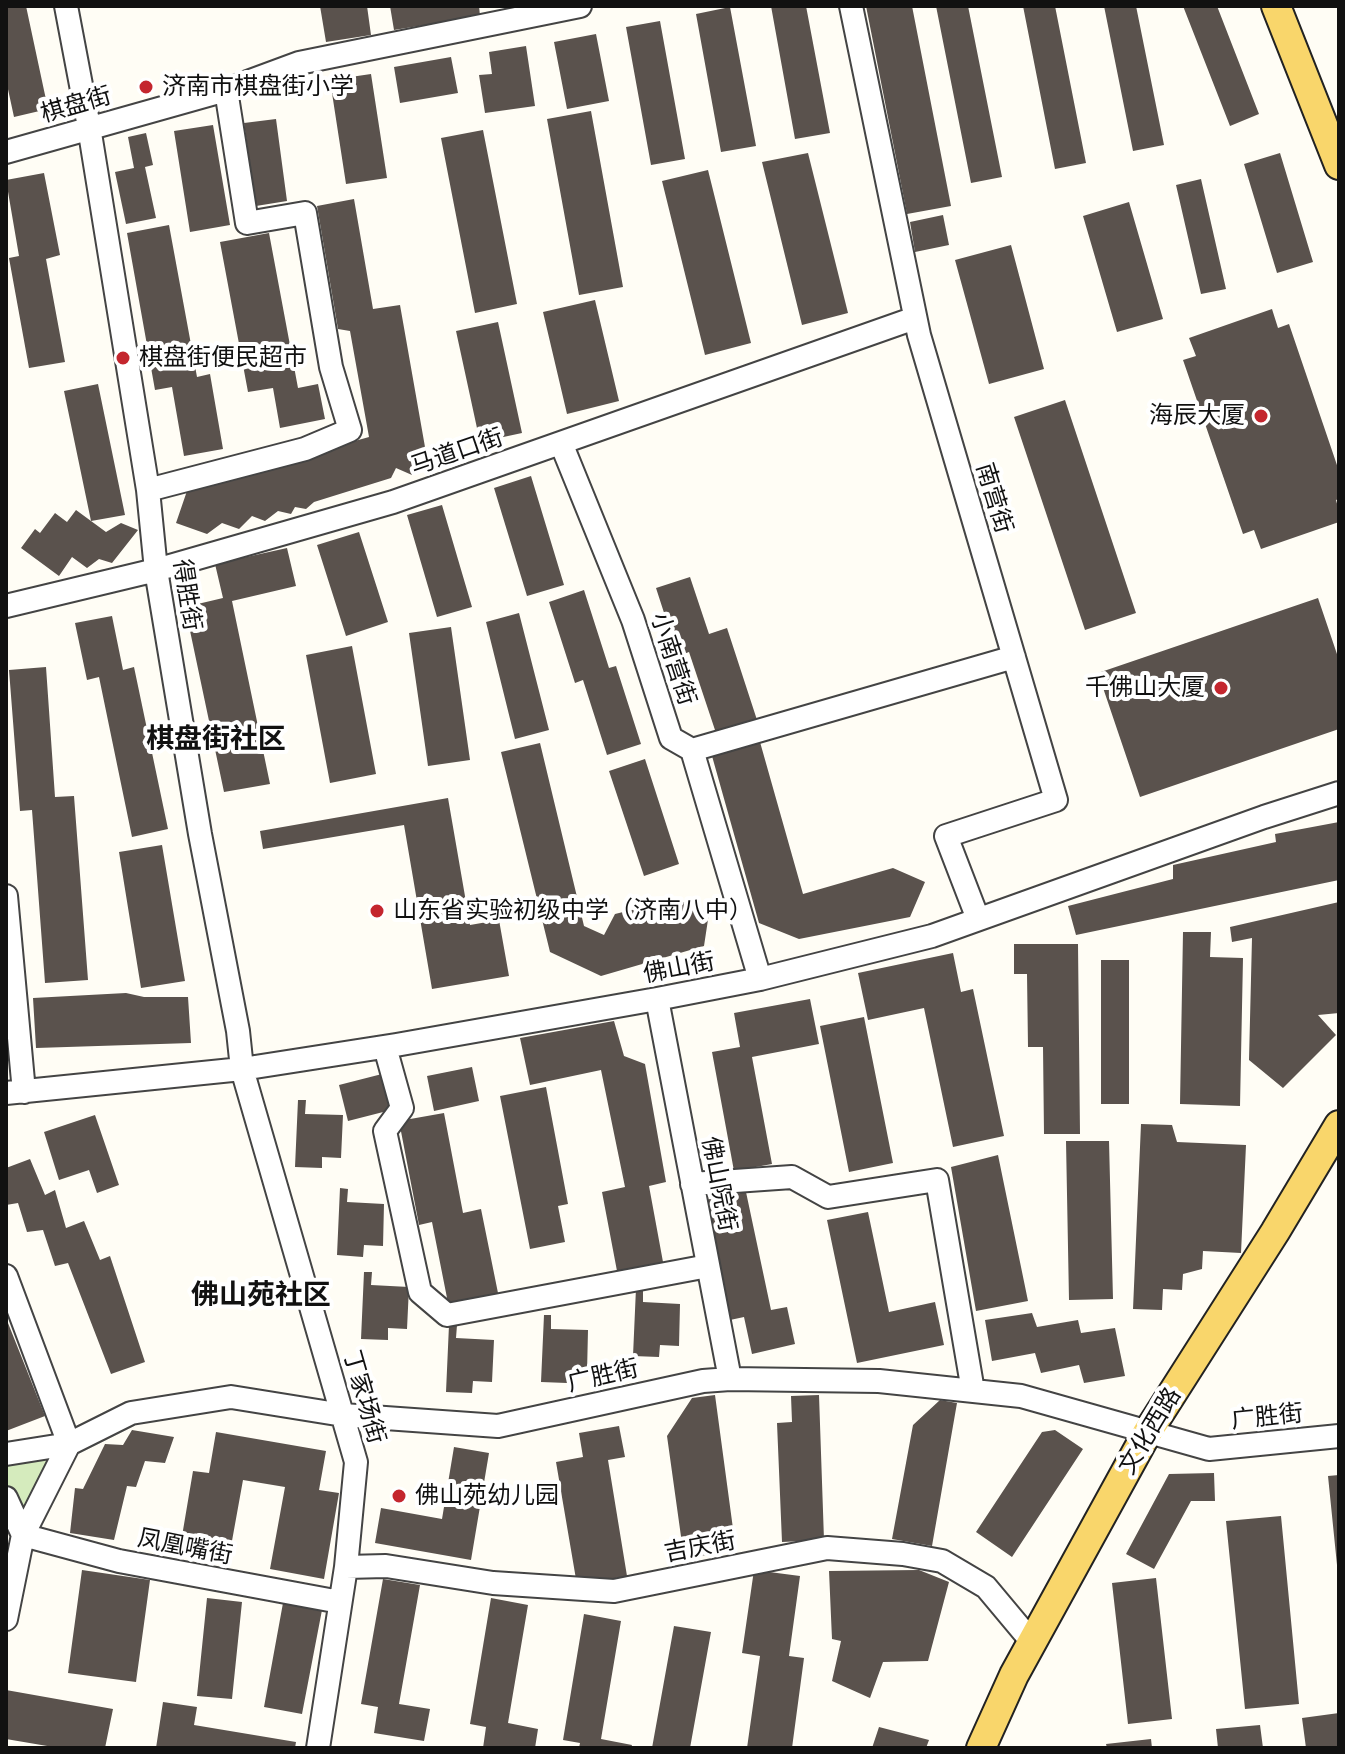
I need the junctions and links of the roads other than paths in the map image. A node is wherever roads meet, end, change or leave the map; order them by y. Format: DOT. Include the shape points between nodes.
graph roads {
  1 [pos="66,6"];
  2 [pos="580,6"];
  3 [pos="851,6"];
  4 [pos="1276,6"];
  5 [pos="498,14"];
  6 [pos="226,90"];
  7 [pos="89,127"];
  8 [pos="6,152"];
  9 [pos="1339,165"];
  10 [pos="915,318"];
  11 [pos="561,443"];
  12 [pos="148,490"];
  13 [pos="156,570"];
  14 [pos="10,598"];
  15 [pos="1014,657"];
  16 [pos="692,750"];
  17 [pos="1339,793"];
  18 [pos="6,896"];
  19 [pos="978,919"];
  20 [pos="760,979"];
  21 [pos="657,999"];
  22 [pos="385,1047"];
  23 [pos="242,1069"];
  24 [pos="15,1092"];
  25 [pos="1339,1125"];
  26 [pos="692,1184"];
  27 [pos="708,1266"];
  28 [pos="6,1276"];
  29 [pos="730,1379"];
  30 [pos="973,1391"];
  31 [pos="343,1415"];
  32 [pos="1147,1433"];
  33 [pos="1339,1436"];
  34 [pos="69,1444"];
  35 [pos="6,1454"];
  36 [pos="6,1498"];
  37 [pos="23,1535"];
  38 [pos="346,1567"];
  39 [pos="340,1602"];
  40 [pos="6,1619"];
  41 [pos="1032,1642"];
  42 [pos="318,1748"];
  43 [pos="981,1748"];
  1 -- 7 [label="street, 得胜街"];
  2 -- 5 [label="street, 棋盘街"];
  3 -- 10 [label="street, 南营街"];
  4 -- 9 [label="main road"];
  5 -- 6 [label="street, 棋盘街" via="299,63"];
  6 -- 7 [label="street, 棋盘街"];
  6 -- 12 [label="street" via="247,223 305,213 331,367 350,430 305,449"];
  7 -- 8 [label="street, 棋盘街"];
  7 -- 12 [label="street, 得胜街"];
  10 -- 11 [label="street, 马道口街"];
  10 -- 15 [label="street, 南营街"];
  11 -- 13 [label="street, 马道口街" via="393,502"];
  11 -- 16 [label="street, 小南营街" via="633,620 671,738"];
  12 -- 13 [label="street, 得胜街"];
  13 -- 14 [label="street, 马道口街"];
  13 -- 23 [label="street, 得胜街"];
  15 -- 16 [label="street"];
  15 -- 19 [label="street, 南营街" via="1056,800 946,836"];
  16 -- 20 [label="street, 小南营街"];
  17 -- 19 [label="street, 佛山街"];
  18 -- 24 [label="street"];
  19 -- 20 [label="street, 佛山街" via="932,936"];
  20 -- 21 [label="street, 佛山街"];
  21 -- 22 [label="street, 佛山街"];
  21 -- 26 [label="street, 佛山院街"];
  22 -- 23 [label="street, 佛山街"];
  22 -- 27 [label="street" via="402,1108 385,1131 420,1292 447,1315"];
  23 -- 24 [label="street, 佛山街"];
  23 -- 31 [label="street, 丁家场街"];
  25 -- 32 [label="main road, 文化西路"];
  26 -- 27 [label="street, 佛山院街"];
  26 -- 30 [label="street" via="792,1177 828,1197 937,1180"];
  27 -- 29 [label="street, 佛山院街"];
  28 -- 34 [label="street"];
  29 -- 30 [label="street, 广胜街" via="879,1381"];
  29 -- 31 [label="street, 广胜街" via="498,1426"];
  30 -- 32 [label="street, 广胜街" via="1021,1396"];
  31 -- 34 [label="street, 广胜街" via="231,1397 131,1413"];
  31 -- 38 [label="street, 丁家场街" via="356,1462"];
  32 -- 33 [label="street, 广胜街" via="1209,1449"];
  32 -- 41 [label="main road, 文化西路"];
  34 -- 35 [label="street, 广胜街"];
  34 -- 37 [label="street"];
  36 -- 37 [label="street"];
  37 -- 39 [label="street, 凤凰嘴街" via="119,1561"];
  37 -- 40 [label="street"];
  38 -- 39 [label="street, 丁家场街"];
  38 -- 41 [label="street, 吉庆街" via="386,1566 493,1583 614,1591 827,1548 903,1554 942,1561 986,1587"];
  39 -- 42 [label="street, 丁家场街"];
  41 -- 43 [label="main road, 文化西路"];
}
